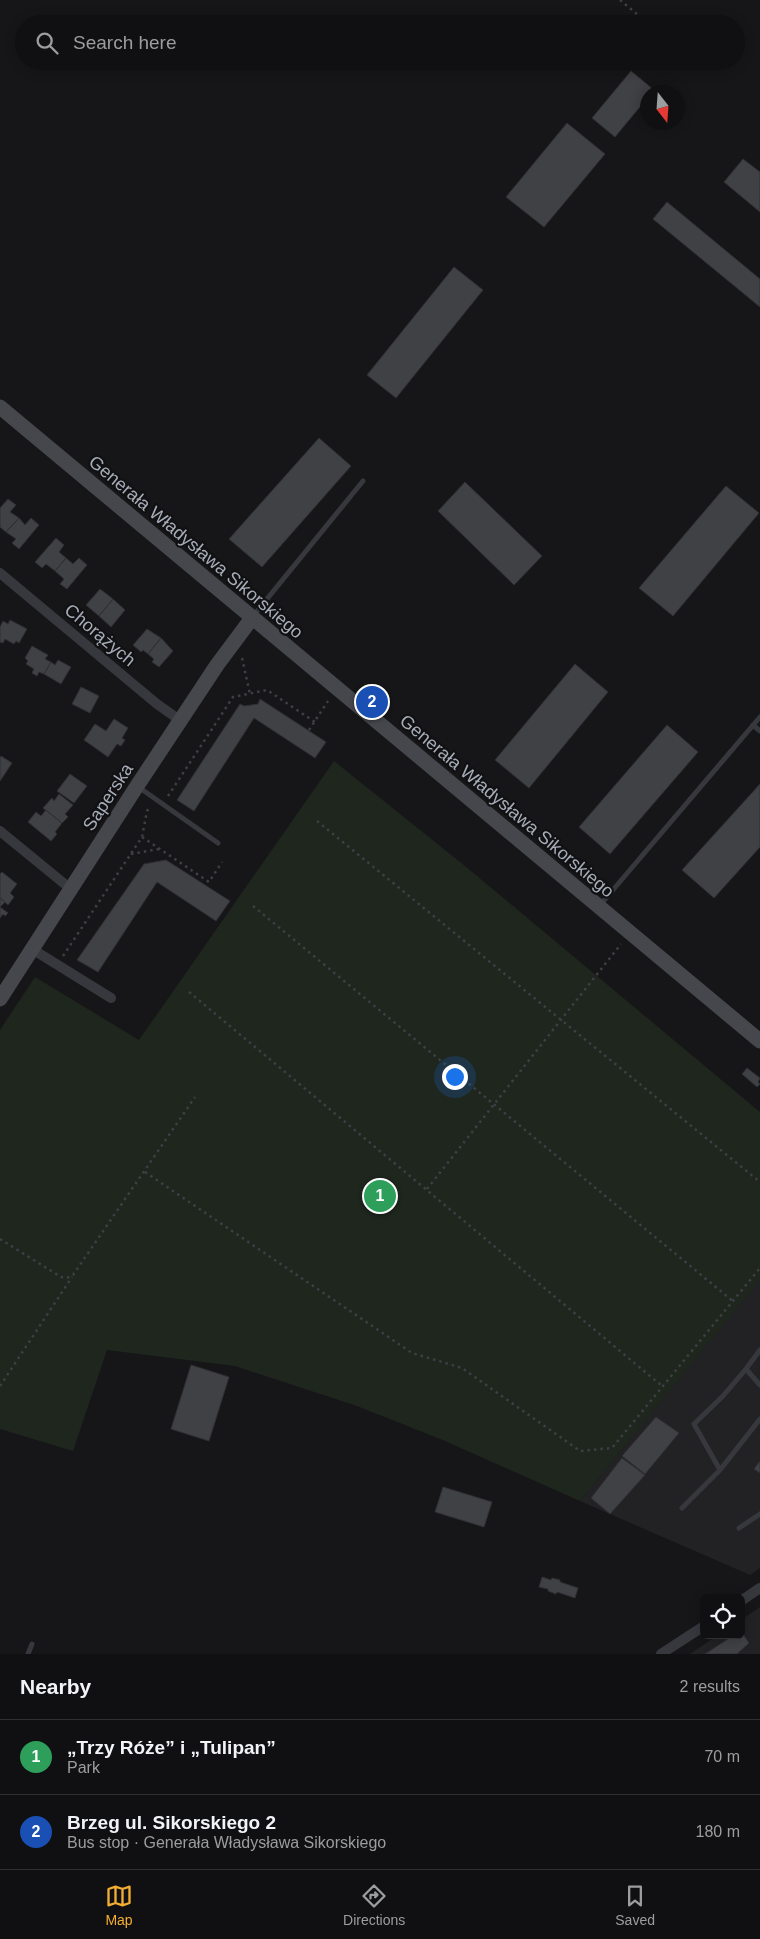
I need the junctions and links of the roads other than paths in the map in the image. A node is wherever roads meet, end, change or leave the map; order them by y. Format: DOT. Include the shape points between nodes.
graph roads {
  1 [pos="0,407"];
  2 [pos="363,481"];
  3 [pos="0,573"];
  4 [pos="252,618"];
  5 [pos="760,717"];
  6 [pos="181,721"];
  7 [pos="753,725"];
  8 [pos="760,731"];
  9 [pos="137,786"];
  10 [pos="0,831"];
  11 [pos="218,843"];
  12 [pos="72,890"];
  13 [pos="599,906"];
  14 [pos="32,949"];
  15 [pos="111,998"];
  16 [pos="0,999"];
  17 [pos="760,1041"];
  18 [pos="760,1350"];
  19 [pos="746,1369"];
  20 [pos="760,1385"];
  21 [pos="760,1420"];
  22 [pos="720,1470"];
  23 [pos="682,1508"];
  24 [pos="760,1514"];
  25 [pos="739,1528"];
  26 [pos="760,1588"];
  27 [pos="745,1598"];
  28 [pos="700,1629"];
  29 [pos="32,1644"];
  30 [pos="28,1654"];
  31 [pos="661,1654"];
  1 -- 4 [label="main road, Generała Władysława Sikorskiego"];
  2 -- 4 [label="lane"];
  3 -- 6 [label="street, Chorążych"];
  4 -- 6 [label="main road, Saperska"];
  4 -- 13 [label="main road, Generała Władysława Sikorskiego"];
  5 -- 7 [label="lane"];
  6 -- 9 [label="main road, Saperska"];
  7 -- 8 [label="lane"];
  7 -- 13 [label="lane"];
  9 -- 11 [label="lane"];
  9 -- 12 [label="main road, Saperska"];
  10 -- 12 [label="street"];
  12 -- 14 [label="main road, Saperska"];
  13 -- 17 [label="main road, Generała Władysława Sikorskiego"];
  14 -- 15 [label="street"];
  14 -- 16 [label="main road, Saperska"];
  18 -- 19 [label="lane"];
  19 -- 20 [label="lane"];
  19 -- 22 [label="lane" via="694,1424"];
  21 -- 22 [label="lane"];
  22 -- 23 [label="lane"];
  24 -- 25 [label="lane"];
  26 -- 27 [label="street"];
  28 -- 31 [label="street"];
  29 -- 30 [label="lane"];
}
